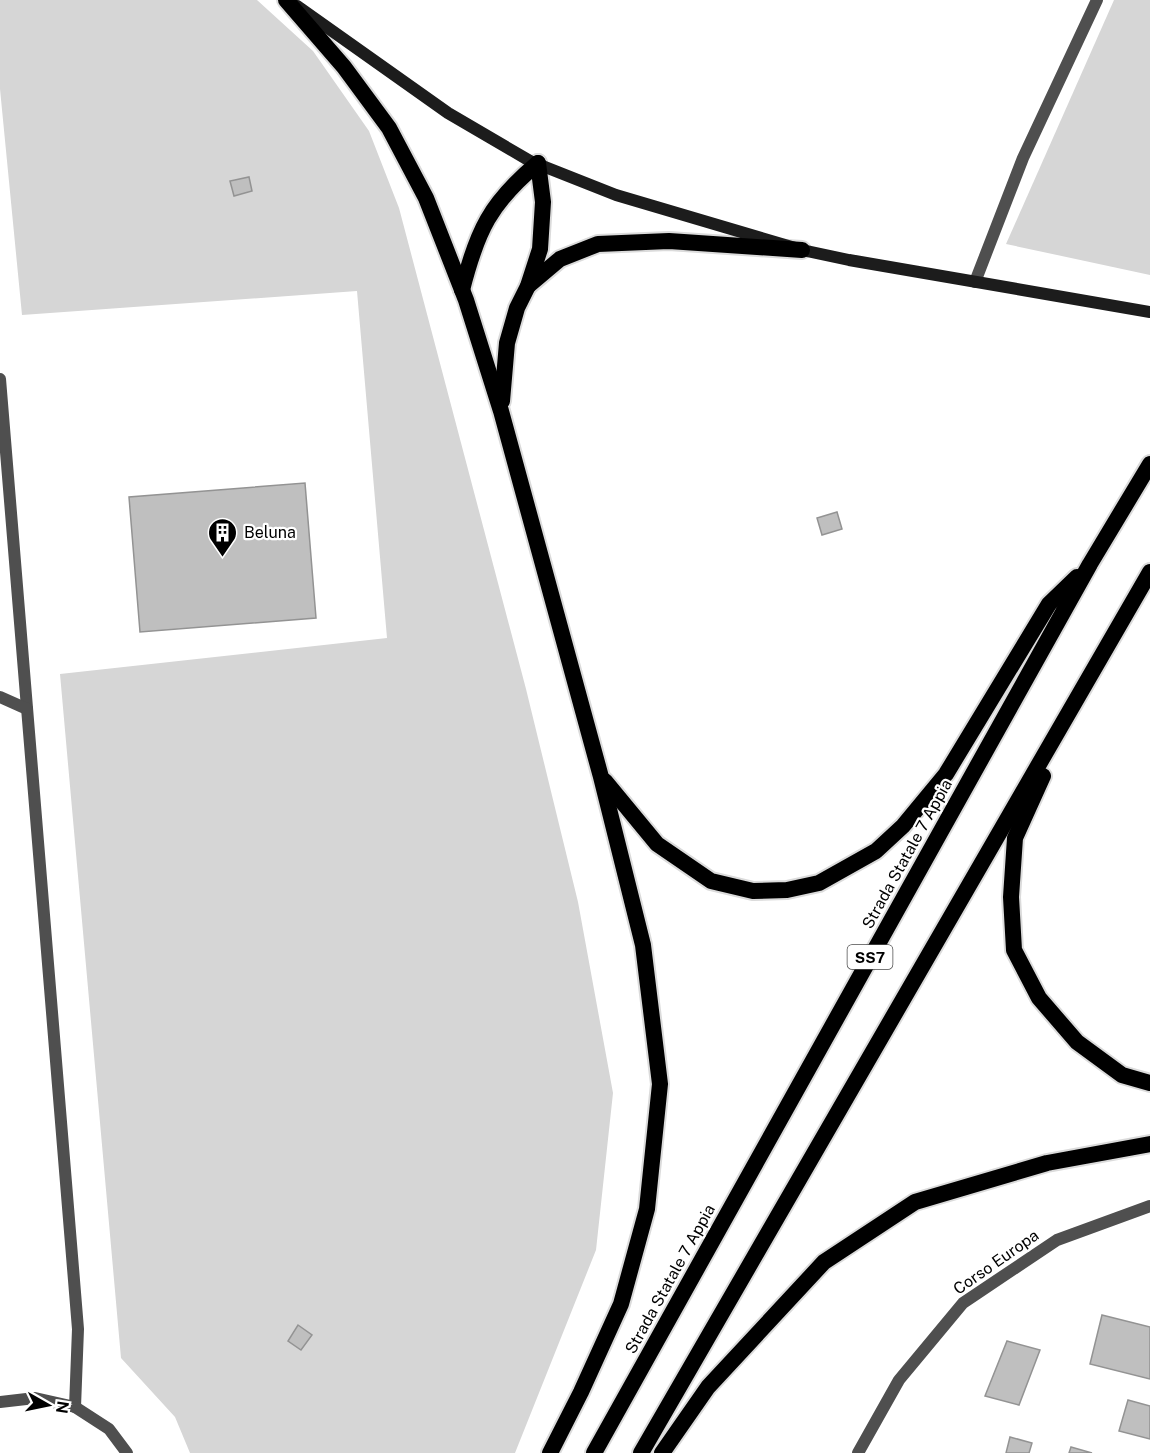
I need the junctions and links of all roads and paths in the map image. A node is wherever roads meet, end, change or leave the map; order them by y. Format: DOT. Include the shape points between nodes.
graph roads {
  1 [pos="287,0"];
  2 [pos="1097,0"];
  3 [pos="537,163"];
  4 [pos="802,250"];
  5 [pos="975,282"];
  6 [pos="528,286"];
  7 [pos="462,290"];
  8 [pos="1150,312"];
  9 [pos="0,379"];
  10 [pos="501,411"];
  11 [pos="1150,464"];
  12 [pos="1090,564"];
  13 [pos="1150,573"];
  14 [pos="0,697"];
  15 [pos="27,709"];
  16 [pos="601,777"];
  17 [pos="1150,1083"];
  18 [pos="1150,1144"];
  19 [pos="1150,1206"];
  20 [pos="0,1402"];
  21 [pos="75,1407"];
  22 [pos="127,1453"];
  23 [pos="550,1453"];
  24 [pos="594,1453"];
  25 [pos="641,1453"];
  26 [pos="662,1453"];
  27 [pos="858,1453"];
  1 -- 3 [label="main road" via="448,113"];
  1 -- 7 [label="highway" via="389,128 426,198"];
  2 -- 5 [label="street" via="1023,158"];
  3 -- 4 [label="main road" via="616,195"];
  3 -- 6 [label="highway" via="542,225 540,249"];
  3 -- 7 [label="highway" via="515,182 487,218 472,251"];
  4 -- 5 [label="main road"];
  4 -- 6 [label="highway" via="669,241 598,244 560,259"];
  5 -- 8 [label="main road"];
  6 -- 10 [label="highway" via="507,343"];
  7 -- 10 [label="highway"];
  9 -- 15 [label="street"];
  10 -- 16 [label="highway"];
  11 -- 12 [label="highway, Strada Statale 7 Appia / SS7"];
  12 -- 16 [label="highway" via="1049,604 946,774 903,826 876,851 819,883 787,890 753,891 711,881 657,844"];
  12 -- 24 [label="highway, Strada Statale 7 Appia / SS7"];
  13 -- 17 [label="highway" via="1113,652 1044,773 1015,838 1011,897 1014,950 1039,998 1077,1042 1122,1074"];
  13 -- 25 [label="highway, SS7"];
  14 -- 15 [label="street"];
  15 -- 21 [label="street" via="78,1329"];
  16 -- 23 [label="highway" via="643,945 660,1084 647,1209 621,1304"];
  18 -- 26 [label="highway" via="1047,1163 915,1202 824,1262 708,1387"];
  19 -- 27 [label="street, Corso Europa" via="1057,1240 963,1303 899,1380"];
  20 -- 21 [label="street" via="35,1398"];
  21 -- 22 [label="street" via="109,1429"];
}
